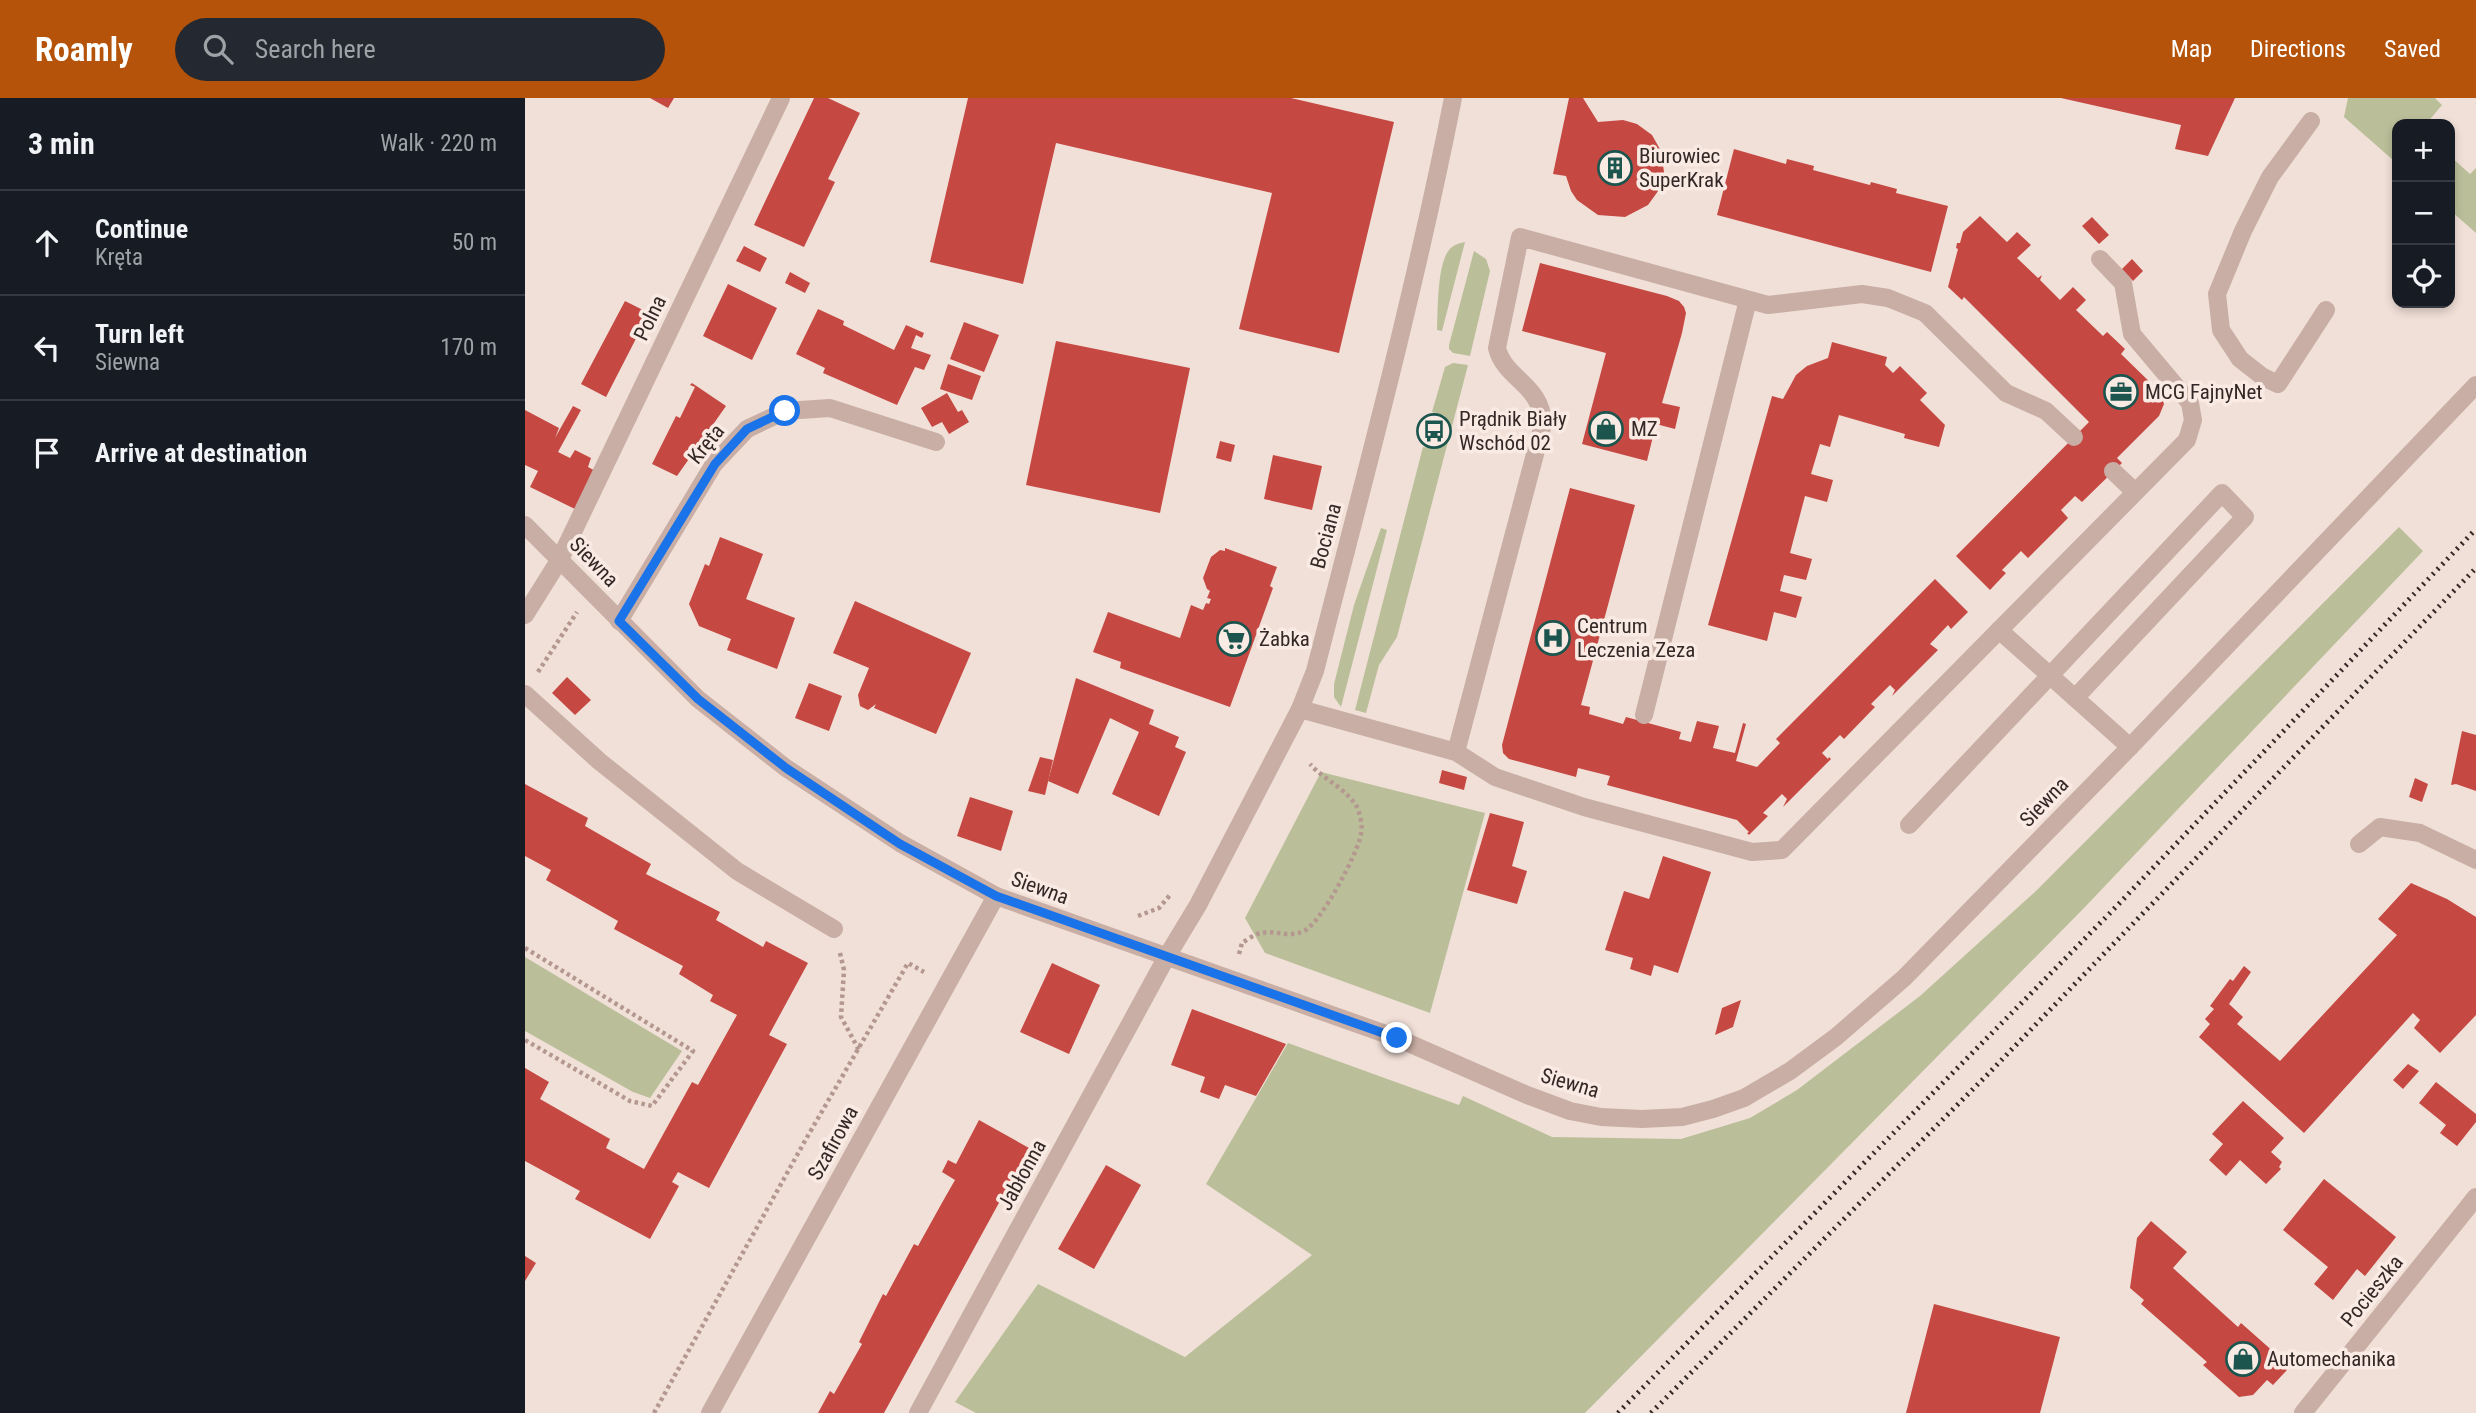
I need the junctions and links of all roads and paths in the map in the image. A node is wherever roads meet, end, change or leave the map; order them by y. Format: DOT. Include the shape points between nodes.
graph roads {
  1 [pos="781,98"];
  2 [pos="1453,98"];
  3 [pos="2311,121"];
  4 [pos="2100,259"];
  5 [pos="1748,300"];
  6 [pos="2326,310"];
  7 [pos="2476,385"];
  8 [pos="2074,437"];
  9 [pos="936,442"];
  10 [pos="2113,471"];
  11 [pos="2135,492"];
  12 [pos="525,525"];
  13 [pos="560,559"];
  14 [pos="590,591"];
  15 [pos="525,615"];
  16 [pos="619,621"];
  17 [pos="1999,630"];
  18 [pos="2051,676"];
  19 [pos="529,688"];
  20 [pos="2075,698"];
  21 [pos="1300,709"];
  22 [pos="1644,715"];
  23 [pos="2130,747"];
  24 [pos="1456,752"];
  25 [pos="1310,764"];
  26 [pos="1909,824"];
  27 [pos="2359,844"];
  28 [pos="2476,860"];
  29 [pos="996,896"];
  30 [pos="1198,905"];
  31 [pos="1130,917"];
  32 [pos="834,929"];
  33 [pos="525,948"];
  34 [pos="1166,958"];
  35 [pos="1238,958"];
  36 [pos="946,985"];
  37 [pos="525,1040"];
  38 [pos="859,1050"];
  39 [pos="2476,1197"];
  40 [pos="654,1413"];
  41 [pos="710,1413"];
  42 [pos="918,1413"];
  43 [pos="2303,1413"];
  1 -- 13 [label="street, Polna"];
  2 -- 21 [label="street, Bociana" via="1391,375 1315,670"];
  3 -- 6 [label="street" via="2270,177 2217,294 2221,330 2240,359 2278,384"];
  4 -- 11 [label="street" via="2123,283 2132,334 2190,403 2193,420 2187,440"];
  5 -- 8 [label="street" via="1768,305 1862,294 1888,298 1925,313 2006,393 2046,411"];
  5 -- 22 [label="street"];
  5 -- 24 [label="street" via="1520,237 1497,348 1504,365 1526,384 1542,410 1543,424"];
  7 -- 23 [label="street, Siewna"];
  9 -- 16 [label="street, Kręta" via="830,408 785,411 747,429 715,464"];
  10 -- 11 [label="street"];
  11 -- 17 [label="street"];
  12 -- 13 [label="street, Siewna"];
  13 -- 14 [label="street, Siewna"];
  13 -- 15 [label="street, Polna"];
  14 -- 16 [label="street, Siewna"];
  14 -- 19 [label="path"];
  16 -- 29 [label="street, Siewna" via="698,699 786,768 900,844"];
  17 -- 18 [label="street"];
  17 -- 24 [label="street" via="1782,850 1752,852 1584,807 1495,777"];
  18 -- 20 [label="street"];
  18 -- 20 [label="street" via="2222,494 2245,517"];
  18 -- 26 [label="street"];
  19 -- 32 [label="street" via="599,761 737,871"];
  20 -- 23 [label="street"];
  21 -- 24 [label="street"];
  21 -- 30 [label="street, Bociana"];
  23 -- 34 [label="street, Siewna" via="1904,978 1836,1037 1744,1098 1682,1116 1642,1119 1570,1111 1397,1038"];
  25 -- 35 [label="path" via="1349,796 1358,810 1359,844 1311,926 1292,934 1255,935 1242,943"];
  27 -- 28 [label="street" via="2380,827 2420,833"];
  29 -- 34 [label="street, Siewna"];
  29 -- 36 [label="street, Szafirowa"];
  30 -- 31 [label="path" via="1169,895 1159,908"];
  30 -- 34 [label="street, Bociana"];
  32 -- 38 [label="path" via="844,970 841,1017"];
  33 -- 37 [label="path" via="693,1051 652,1106 630,1101"];
  34 -- 42 [label="street, Jabłonna"];
  36 -- 38 [label="path" via="908,963"];
  36 -- 41 [label="street, Szafirowa"];
  38 -- 40 [label="path"];
  39 -- 43 [label="street, Pocieszka"];
}
